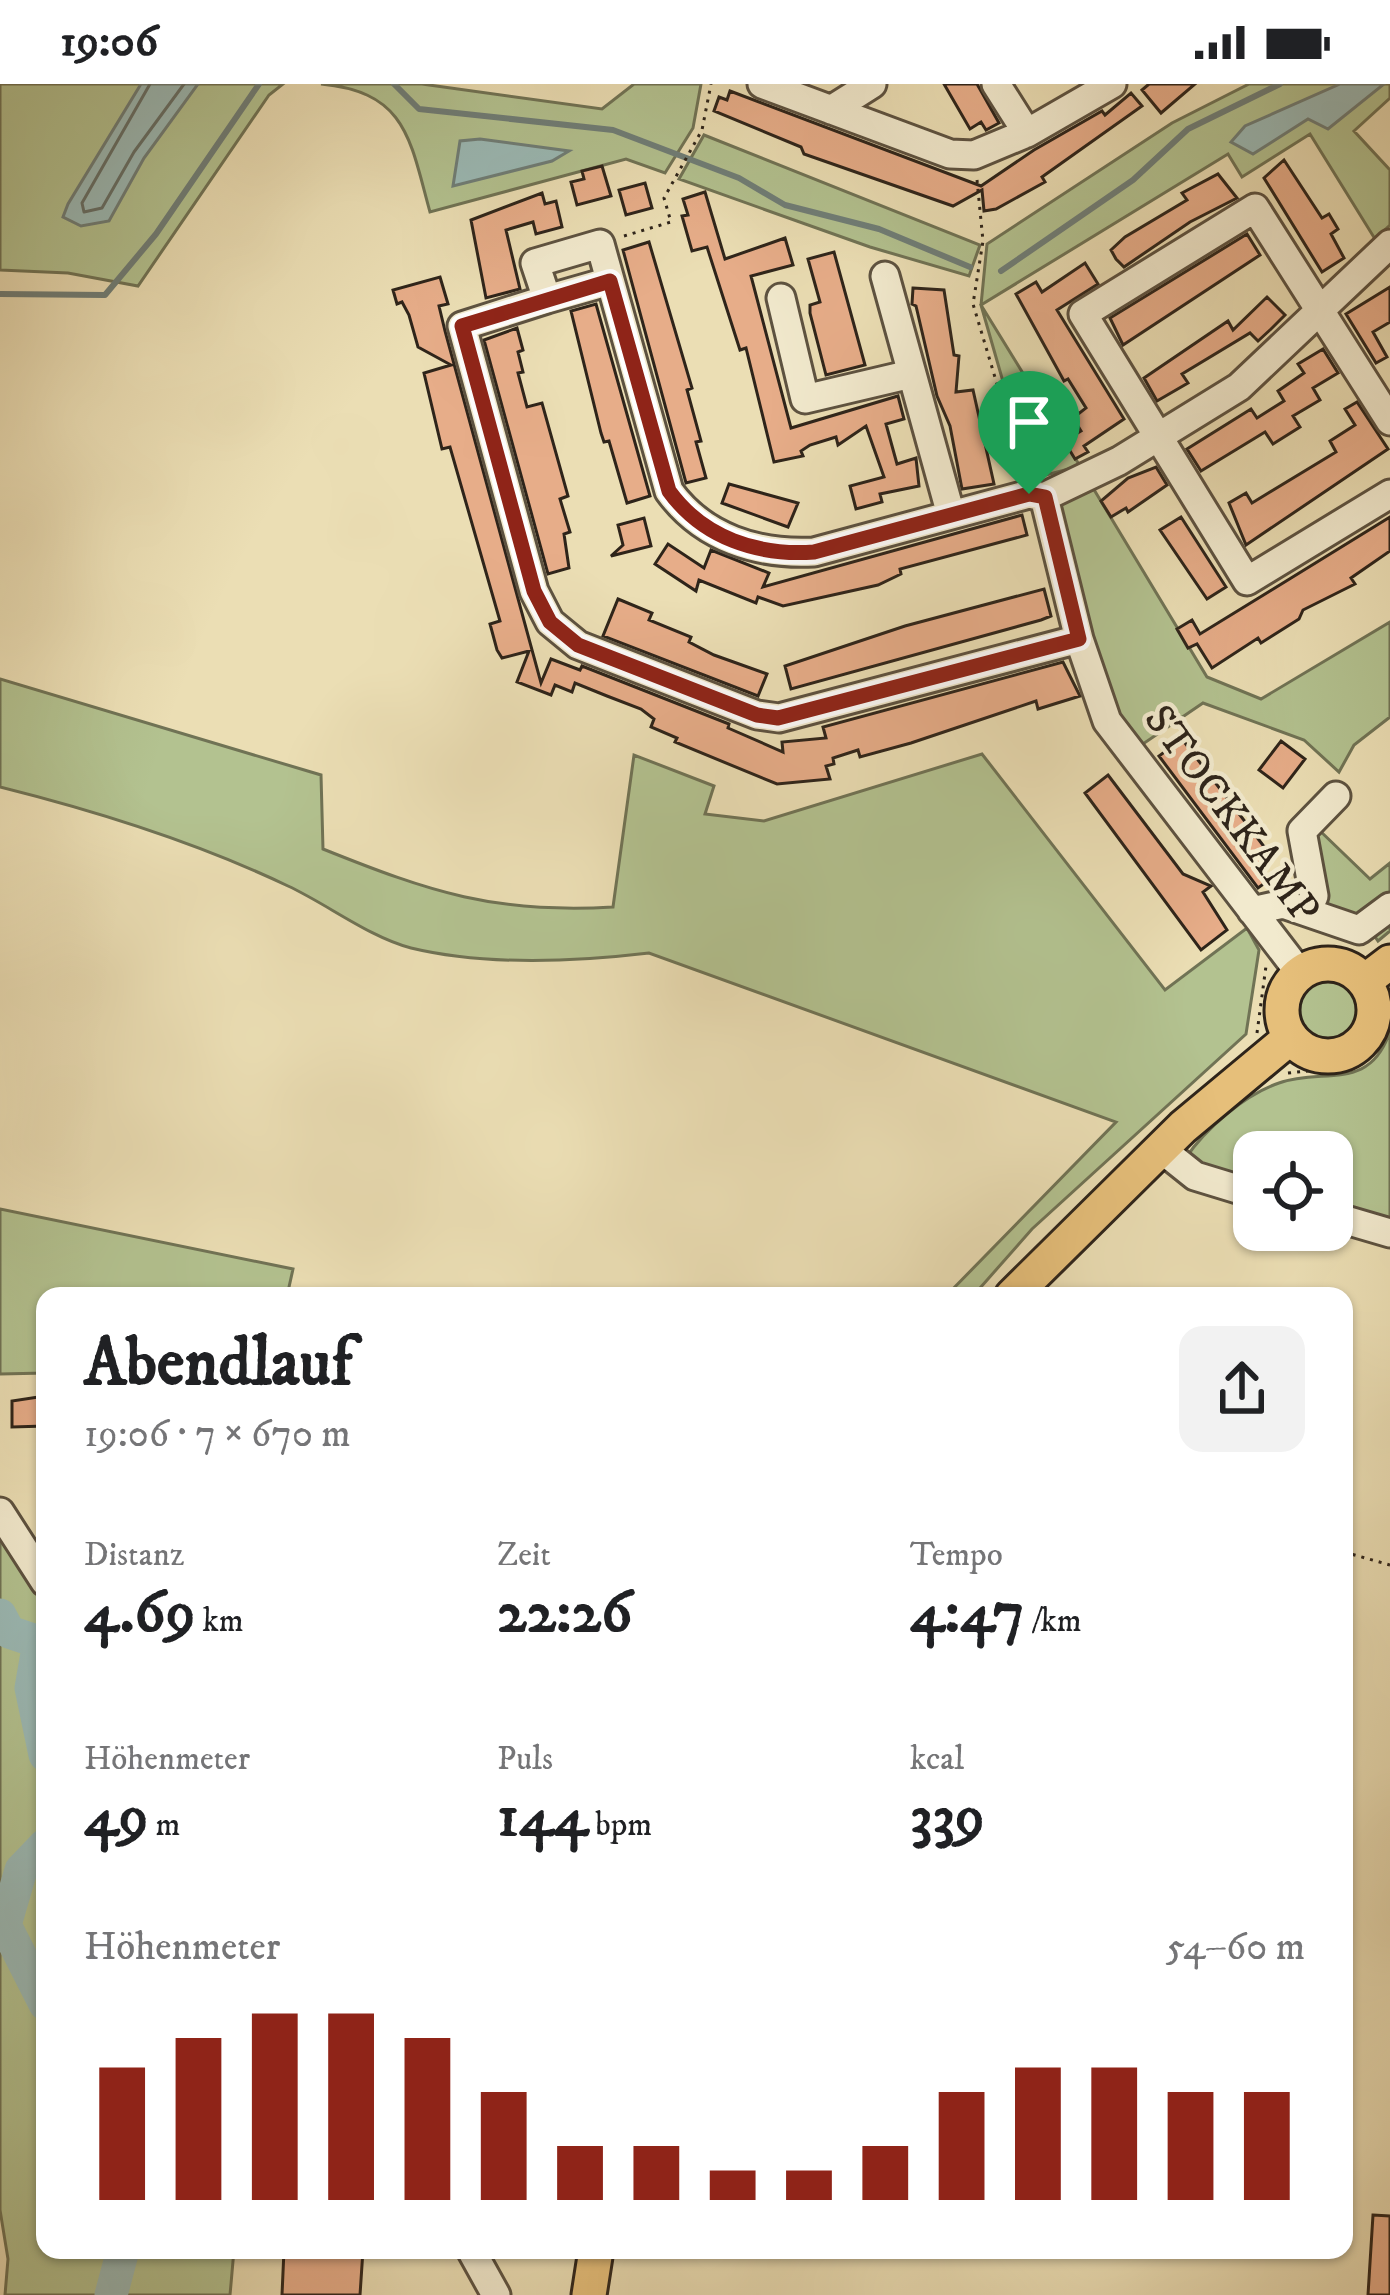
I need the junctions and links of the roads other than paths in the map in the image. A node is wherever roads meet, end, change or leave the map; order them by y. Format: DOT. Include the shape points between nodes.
graph roads {
  1 [pos="762,84"];
  2 [pos="872,84"];
  3 [pos="996,84"];
  4 [pos="1111,85"];
  5 [pos="831,110"];
  6 [pos="1027,134"];
  7 [pos="1390,244"];
  8 [pos="885,276"];
  9 [pos="610,281"];
  10 [pos="781,298"];
  11 [pos="547,299"];
  12 [pos="1322,309"];
  13 [pos="911,374"];
  14 [pos="1390,421"];
  15 [pos="1156,437"];
  16 [pos="1390,494"];
  17 [pos="1037,495"];
  18 [pos="951,515"];
  19 [pos="1079,639"];
  20 [pos="1336,796"];
  21 [pos="1390,908"];
  22 [pos="1307,910"];
  23 [pos="1252,911"];
  24 [pos="1377,972"];
  25 [pos="1300,973"];
  26 [pos="1291,1037"];
  27 [pos="1160,1148"];
  28 [pos="1233,1188"];
  29 [pos="1353,1222"];
  30 [pos="1390,1233"];
  31 [pos="1021,1287"];
  32 [pos="0,1512"];
  33 [pos="36,1568"];
  34 [pos="475,2259"];
  35 [pos="595,2259"];
  36 [pos="496,2295"];
  37 [pos="589,2295"];
  1 -- 5 [label="street"];
  2 -- 5 [label="street"];
  3 -- 6 [label="street"];
  4 -- 6 [label="street"];
  5 -- 6 [label="street" via="950,154 974,155"];
  7 -- 12 [label="street"];
  8 -- 13 [label="street"];
  9 -- 11 [label="street"];
  9 -- 11 [label="street" via="600,244 535,263"];
  9 -- 18 [label="street" via="669,491 712,532 778,554 814,552"];
  10 -- 13 [label="street" via="805,399"];
  11 -- 19 [label="street" via="462,326 534,591 550,622 578,645 778,718"];
  12 -- 14 [label="street"];
  12 -- 15 [label="street" via="1239,387"];
  12 -- 15 [label="street" via="1256,208 1083,314"];
  13 -- 18 [label="street"];
  15 -- 16 [label="street" via="1247,581"];
  15 -- 17 [label="street"];
  17 -- 18 [label="street"];
  17 -- 19 [label="street, STOCKKAMP"];
  19 -- 23 [label="street, STOCKKAMP" via="1107,721"];
  20 -- 22 [label="street" via="1302,831 1314,896"];
  21 -- 22 [label="street" via="1359,930"];
  22 -- 23 [label="street" via="1269,903"];
  23 -- 25 [label="street, STOCKKAMP"];
  24 -- 25 [label="main road" via="1327,963"];
  24 -- 26 [label="main road" via="1373,1023 1357,1047 1315,1054"];
  25 -- 26 [label="main road" via="1284,997"];
  26 -- 27 [label="main road"];
  27 -- 28 [label="street" via="1195,1177"];
  27 -- 31 [label="main road"];
  29 -- 30 [label="street"];
  32 -- 33 [label="street"];
  34 -- 36 [label="street"];
  35 -- 37 [label="main road"];
}
